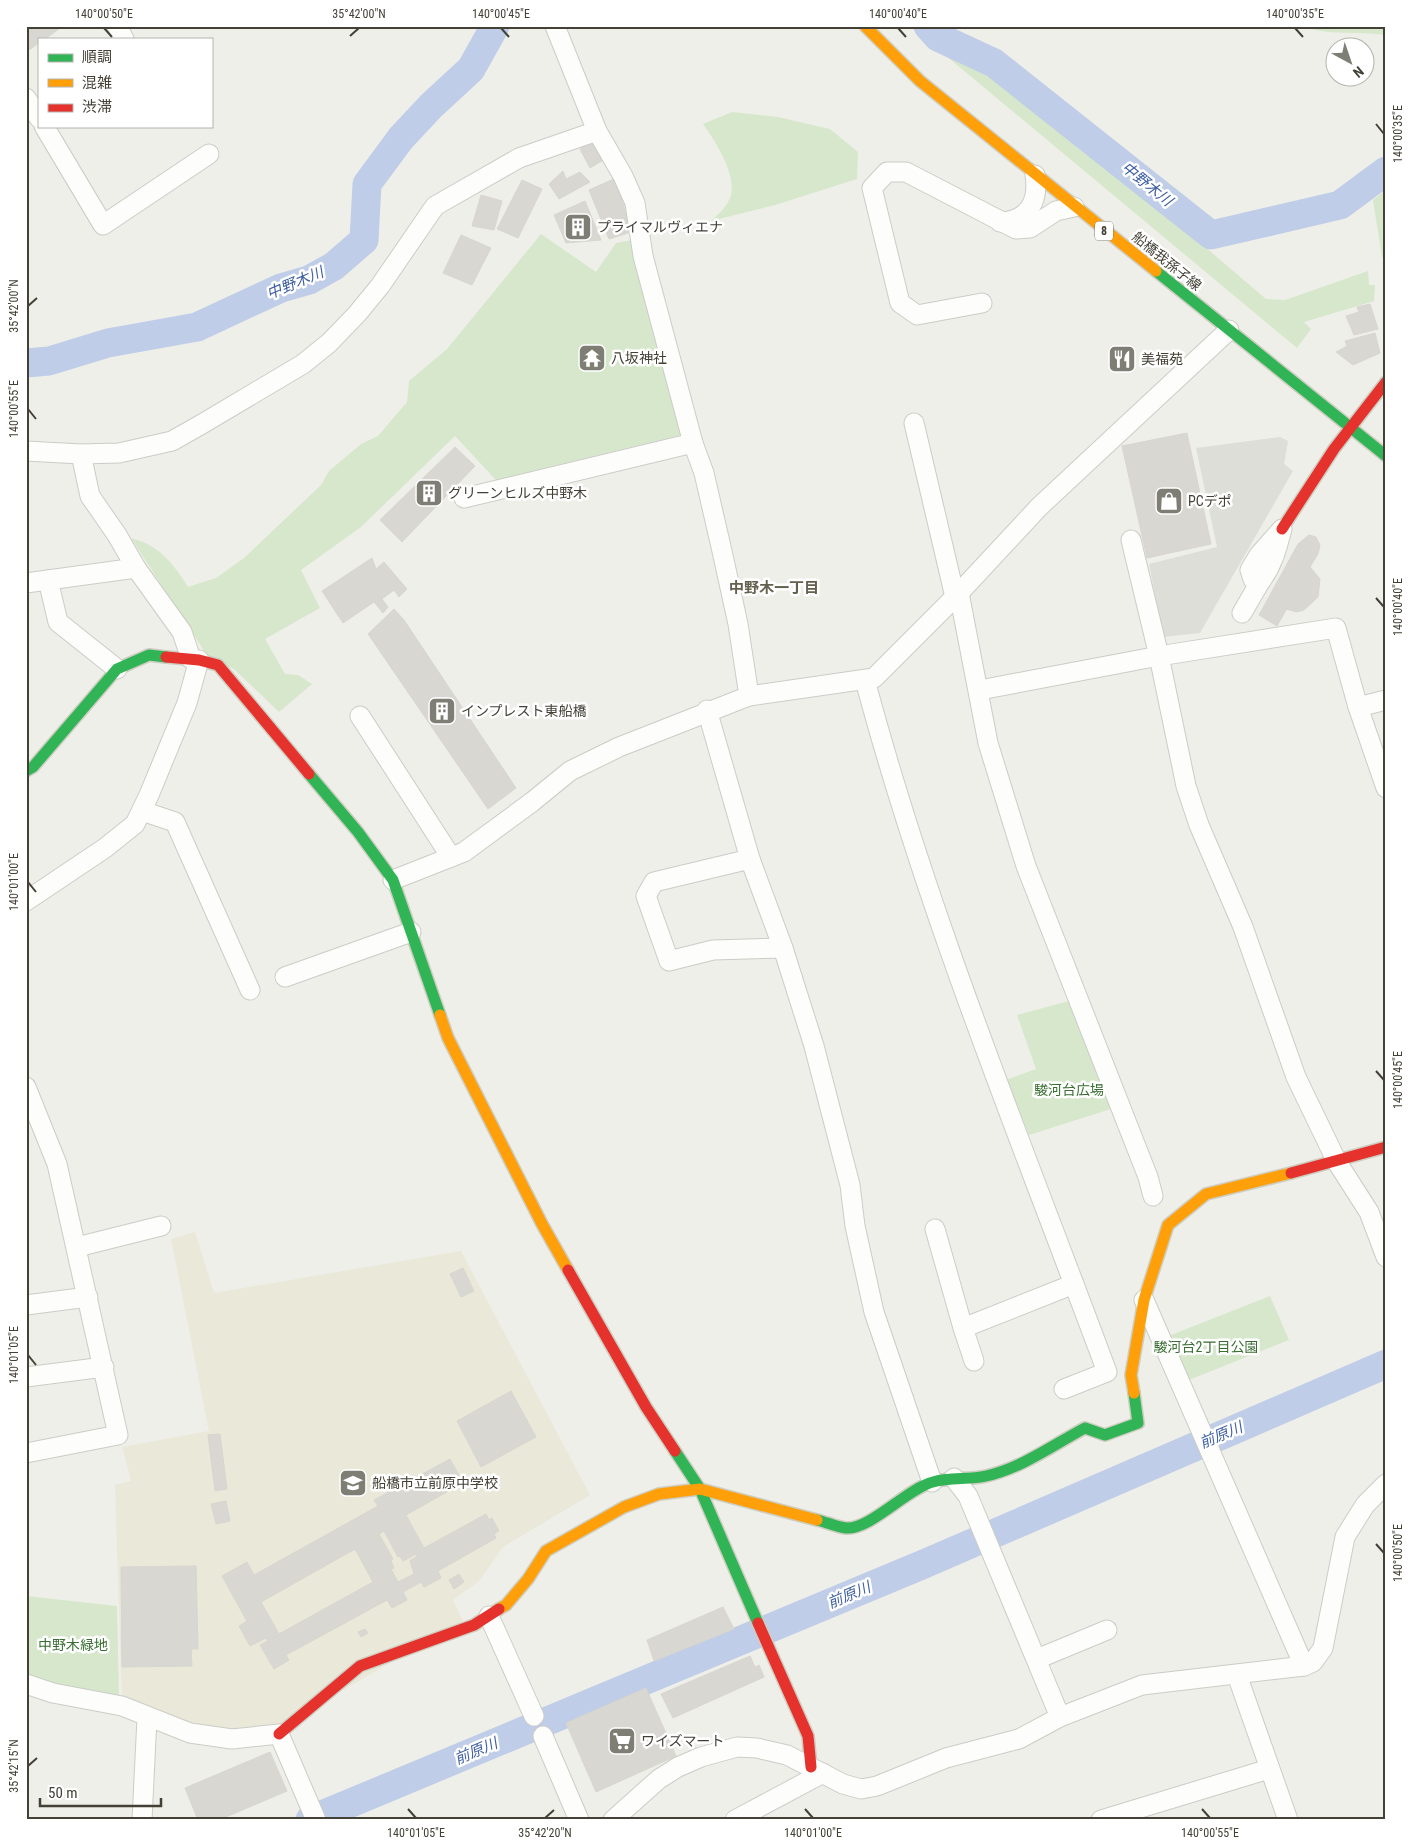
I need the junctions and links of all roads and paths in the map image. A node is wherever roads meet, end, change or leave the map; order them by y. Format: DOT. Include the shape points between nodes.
graph roads {
  1 [pos="117,26"];
  2 [pos="555,26"];
  3 [pos="865,26"];
  4 [pos="123,38"];
  5 [pos="26,98"];
  6 [pos="38,116"];
  7 [pos="45,128"];
  8 [pos="596,131"];
  9 [pos="209,154"];
  10 [pos="1034,175"];
  11 [pos="1074,207"];
  12 [pos="999,222"];
  13 [pos="982,303"];
  14 [pos="1229,330"];
  15 [pos="1386,382"];
  16 [pos="914,423"];
  17 [pos="1350,427"];
  18 [pos="693,443"];
  19 [pos="26,451"];
  20 [pos="81,454"];
  21 [pos="1386,456"];
  22 [pos="464,498"];
  23 [pos="1282,528"];
  24 [pos="1130,540"];
  25 [pos="136,568"];
  26 [pos="48,580"];
  27 [pos="26,583"];
  28 [pos="957,595"];
  29 [pos="1242,613"];
  30 [pos="1159,656"];
  31 [pos="195,659"];
  32 [pos="117,670"];
  33 [pos="865,680"];
  34 [pos="980,690"];
  35 [pos="749,696"];
  36 [pos="1386,700"];
  37 [pos="1358,707"];
  38 [pos="707,710"];
  39 [pos="360,716"];
  40 [pos="26,771"];
  41 [pos="1386,788"];
  42 [pos="142,811"];
  43 [pos="451,857"];
  44 [pos="750,859"];
  45 [pos="393,880"];
  46 [pos="26,901"];
  47 [pos="411,932"];
  48 [pos="783,948"];
  49 [pos="285,977"];
  50 [pos="250,990"];
  51 [pos="26,1087"];
  52 [pos="1386,1147"];
  53 [pos="1337,1162"];
  54 [pos="1153,1196"];
  55 [pos="161,1226"];
  56 [pos="935,1229"];
  57 [pos="77,1247"];
  58 [pos="1386,1257"];
  59 [pos="1074,1284"];
  60 [pos="88,1297"];
  61 [pos="1144,1300"];
  62 [pos="26,1305"];
  63 [pos="962,1328"];
  64 [pos="974,1361"];
  65 [pos="104,1367"];
  66 [pos="26,1378"];
  67 [pos="1064,1389"];
  68 [pos="26,1453"];
  69 [pos="954,1478"];
  70 [pos="932,1482"];
  71 [pos="1386,1484"];
  72 [pos="700,1489"];
  73 [pos="489,1616"];
  74 [pos="1107,1630"];
  75 [pos="1036,1659"];
  76 [pos="1304,1666"];
  77 [pos="1237,1675"];
  78 [pos="26,1684"];
  79 [pos="534,1716"];
  80 [pos="1060,1716"];
  81 [pos="147,1718"];
  82 [pos="279,1734"];
  83 [pos="543,1736"];
  84 [pos="1269,1769"];
  85 [pos="817,1770"];
  86 [pos="314,1817"];
  87 [pos="142,1820"];
  88 [pos="579,1820"];
  89 [pos="613,1820"];
  90 [pos="734,1820"];
  91 [pos="1102,1820"];
  92 [pos="1288,1820"];
  1 -- 4 [label="street"];
  2 -- 8 [label="street"];
  3 -- 10 [label="street, 船橋我孫子線 / 8" via="920,81"];
  5 -- 6 [label="street"];
  7 -- 9 [label="street" via="103,225"];
  8 -- 18 [label="street" via="635,203 643,256"];
  8 -- 20 [label="street" via="519,158 434,206 363,307 303,364 172,441 119,453"];
  10 -- 11 [label="street, 船橋我孫子線 / 8"];
  10 -- 12 [label="street" via="1037,190 1025,214 1015,221"];
  11 -- 12 [label="street" via="1056,211 1030,228 1016,229"];
  11 -- 14 [label="street, 船橋我孫子線 / 8"];
  12 -- 13 [label="street" via="906,172 887,172 872,188 900,303 916,315"];
  14 -- 17 [label="street, 船橋我孫子線 / 8"];
  14 -- 28 [label="street" via="1039,507"];
  15 -- 17 [label="street"];
  16 -- 28 [label="street"];
  17 -- 21 [label="street, 船橋我孫子線 / 8"];
  17 -- 23 [label="street"];
  18 -- 22 [label="street"];
  18 -- 35 [label="street" via="704,473 722,551"];
  19 -- 20 [label="street"];
  20 -- 25 [label="street" via="90,496"];
  23 -- 29 [label="street" via="1250,570 1253,579 1260,582"];
  24 -- 30 [label="street"];
  25 -- 26 [label="street"];
  25 -- 31 [label="street" via="182,632"];
  26 -- 27 [label="street"];
  26 -- 32 [label="street" via="58,622"];
  28 -- 33 [label="street" via="874,678"];
  28 -- 34 [label="street"];
  30 -- 34 [label="street"];
  30 -- 37 [label="street" via="1336,628"];
  30 -- 53 [label="street" via="1186,786 1199,825 1243,927 1296,1077"];
  31 -- 32 [label="street" via="149,655"];
  31 -- 42 [label="street" via="187,704"];
  31 -- 45 [label="street" via="218,665 358,832"];
  32 -- 40 [label="street" via="33,767"];
  33 -- 35 [label="street"];
  33 -- 59 [label="street" via="890,772 953,961"];
  34 -- 54 [label="street" via="988,743 1026,866"];
  35 -- 38 [label="street"];
  36 -- 37 [label="street"];
  37 -- 41 [label="street"];
  38 -- 43 [label="street" via="570,771 464,852"];
  38 -- 44 [label="street"];
  39 -- 43 [label="street"];
  42 -- 46 [label="street" via="134,824 105,848"];
  42 -- 50 [label="street" via="174,822"];
  43 -- 45 [label="street"];
  44 -- 48 [label="street"];
  44 -- 48 [label="street" via="654,882 646,896 669,962 714,950"];
  45 -- 47 [label="street"];
  47 -- 49 [label="street"];
  47 -- 72 [label="street" via="448,1038 542,1224 646,1408"];
  48 -- 70 [label="street" via="812,1038 850,1185 854,1226 874,1312"];
  51 -- 57 [label="street" via="58,1164"];
  52 -- 53 [label="street"];
  53 -- 58 [label="street" via="1369,1212"];
  53 -- 61 [label="street" via="1206,1194 1168,1225"];
  55 -- 57 [label="street"];
  56 -- 63 [label="street"];
  57 -- 60 [label="street"];
  59 -- 63 [label="street"];
  59 -- 67 [label="street" via="1107,1372"];
  60 -- 62 [label="street"];
  60 -- 65 [label="street"];
  61 -- 69 [label="street" via="1131,1375 1138,1424 1105,1435 1084,1428 1042,1454 987,1476"];
  61 -- 76 [label="street"];
  63 -- 64 [label="street"];
  65 -- 66 [label="street"];
  65 -- 68 [label="street" via="118,1435"];
  69 -- 70 [label="street"];
  69 -- 75 [label="street" via="968,1496"];
  70 -- 72 [label="street" via="875,1518 848,1528"];
  71 -- 76 [label="street" via="1365,1505 1346,1537 1323,1648 1313,1662"];
  72 -- 73 [label="street" via="659,1494 587,1526 546,1551 506,1605"];
  72 -- 85 [label="street" via="808,1736"];
  73 -- 79 [label="street"];
  73 -- 82 [label="street" via="474,1625 360,1666"];
  74 -- 75 [label="street"];
  75 -- 80 [label="street"];
  76 -- 77 [label="street"];
  77 -- 80 [label="street" via="1142,1685"];
  77 -- 84 [label="street"];
  78 -- 81 [label="street" via="53,1693 122,1706"];
  80 -- 85 [label="street" via="1019,1739 946,1758 877,1786 861,1789 843,1784"];
  81 -- 82 [label="street" via="190,1733 232,1739"];
  81 -- 87 [label="street"];
  82 -- 86 [label="street"];
  83 -- 88 [label="street"];
  84 -- 91 [label="street"];
  84 -- 92 [label="street"];
  85 -- 89 [label="street" via="787,1755 757,1748 738,1747 701,1756 659,1779"];
  85 -- 90 [label="street"];
}
